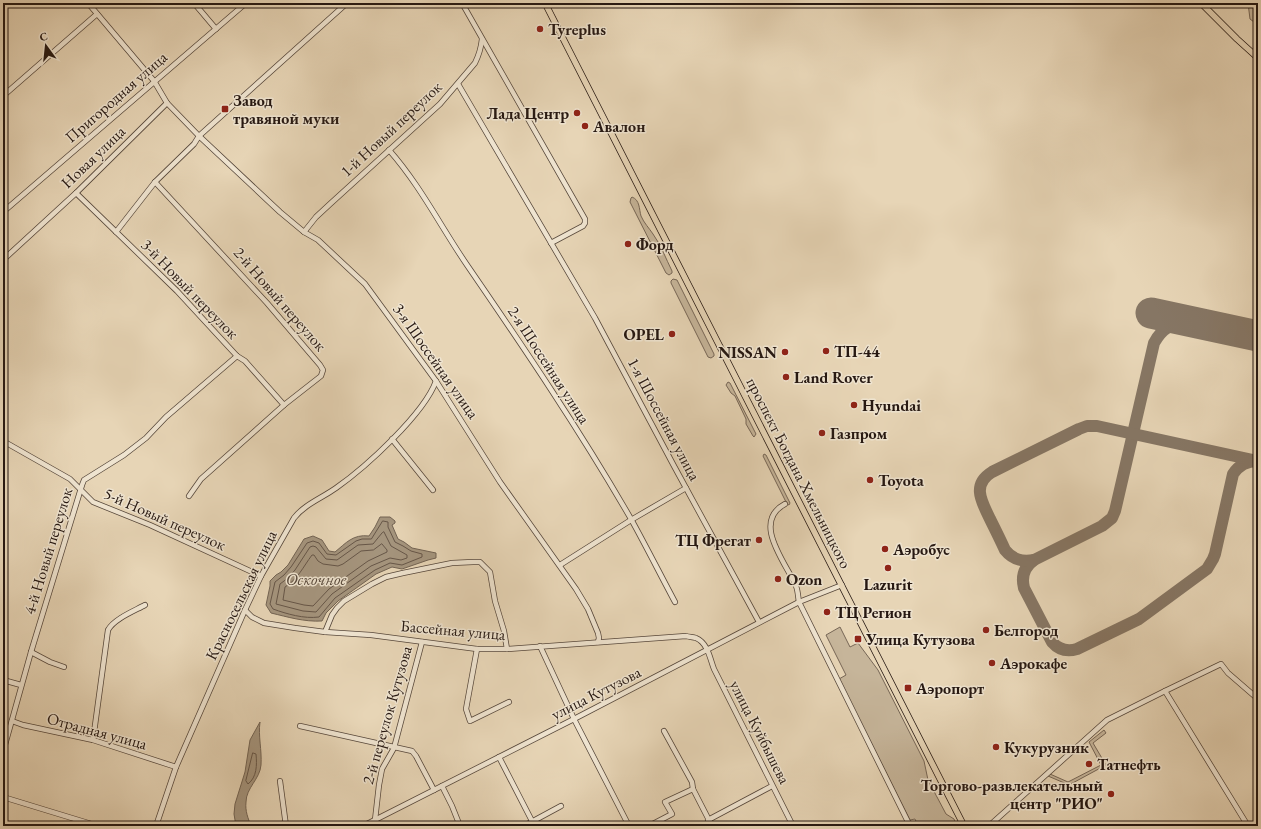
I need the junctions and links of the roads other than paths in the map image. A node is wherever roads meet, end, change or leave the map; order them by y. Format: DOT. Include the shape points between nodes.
graph roads {
  1 [pos="88,3"];
  2 [pos="194,3"];
  3 [pos="246,3"];
  4 [pos="347,3"];
  5 [pos="462,3"];
  6 [pos="545,3"];
  7 [pos="1201,3"];
  8 [pos="98,14"];
  9 [pos="216,29"];
  10 [pos="482,38"];
  11 [pos="1258,58"];
  12 [pos="154,81"];
  13 [pos="458,84"];
  14 [pos="3,96"];
  15 [pos="167,103"];
  16 [pos="199,136"];
  17 [pos="389,150"];
  18 [pos="155,182"];
  19 [pos="76,193"];
  20 [pos="3,212"];
  21 [pos="116,232"];
  22 [pos="304,232"];
  23 [pos="551,243"];
  24 [pos="4,257"];
  25 [pos="237,356"];
  26 [pos="436,380"];
  27 [pos="284,405"];
  28 [pos="392,439"];
  29 [pos="3,441"];
  30 [pos="686,488"];
  31 [pos="80,490"];
  32 [pos="433,490"];
  33 [pos="189,496"];
  34 [pos="785,504"];
  35 [pos="631,520"];
  36 [pos="560,565"];
  37 [pos="261,576"];
  38 [pos="842,585"];
  39 [pos="675,602"];
  40 [pos="799,602"];
  41 [pos="145,605"];
  42 [pos="245,610"];
  43 [pos="759,622"];
  44 [pos="325,632"];
  45 [pos="422,642"];
  46 [pos="598,642"];
  47 [pos="540,646"];
  48 [pos="477,649"];
  49 [pos="507,649"];
  50 [pos="707,649"];
  51 [pos="31,652"];
  52 [pos="64,667"];
  53 [pos="3,680"];
  54 [pos="21,685"];
  55 [pos="1165,691"];
  56 [pos="1258,699"];
  57 [pos="509,702"];
  58 [pos="574,719"];
  59 [pos="12,721"];
  60 [pos="300,726"];
  61 [pos="664,732"];
  62 [pos="93,740"];
  63 [pos="394,748"];
  64 [pos="3,752"];
  65 [pos="499,757"];
  66 [pos="176,767"];
  67 [pos="280,781"];
  68 [pos="442,786"];
  69 [pos="772,786"];
  70 [pos="693,789"];
  71 [pos="434,790"];
  72 [pos="3,797"];
  73 [pos="561,806"];
  74 [pos="376,820"];
  75 [pos="708,820"];
  76 [pos="532,821"];
  77 [pos="369,825"];
  78 [pos="98,826"];
  79 [pos="156,826"];
  80 [pos="286,826"];
  81 [pos="363,826"];
  82 [pos="460,826"];
  83 [pos="524,826"];
  84 [pos="629,826"];
  85 [pos="649,826"];
  86 [pos="712,826"];
  87 [pos="793,826"];
  88 [pos="910,826"];
  89 [pos="964,826"];
  90 [pos="989,826"];
  91 [pos="1248,826"];
  1 -- 8 [label="street"];
  2 -- 9 [label="street"];
  3 -- 9 [label="street, Пригородная улица"];
  4 -- 16 [label="street"];
  5 -- 10 [label="street"];
  6 -- 38 [label="main road, проспект Богдана Хмельницкого"];
  7 -- 11 [label="main road"];
  8 -- 12 [label="street"];
  8 -- 14 [label="street"];
  9 -- 12 [label="street, Пригородная улица"];
  10 -- 13 [label="street, 1-й Новый переулок" via="482,47 475,63"];
  10 -- 23 [label="street" via="585,219 583,226"];
  12 -- 15 [label="street"];
  12 -- 20 [label="street, Пригородная улица"];
  13 -- 17 [label="street, 1-й Новый переулок" via="426,118"];
  13 -- 23 [label="street, 1-я Шоссейная улица"];
  15 -- 16 [label="street"];
  15 -- 19 [label="street, Новая улица"];
  16 -- 18 [label="street"];
  16 -- 22 [label="street, 3-я Шоссейная улица"];
  17 -- 22 [label="street, 1-й Новый переулок" via="316,217"];
  17 -- 35 [label="street, 2-я Шоссейная улица" via="404,166 462,258 542,376"];
  18 -- 21 [label="street"];
  18 -- 27 [label="street, 2-й Новый переулок" via="267,302 322,367 320,376"];
  19 -- 21 [label="street, 3-й Новый переулок"];
  19 -- 24 [label="street, Новая улица"];
  21 -- 25 [label="street, 3-й Новый переулок" via="177,291"];
  22 -- 26 [label="street, 3-я Шоссейная улица" via="318,240 365,284"];
  23 -- 30 [label="street, 1-я Шоссейная улица" via="618,360"];
  25 -- 27 [label="street, 3-й Новый переулок" via="245,361"];
  25 -- 31 [label="street, 4-й Новый переулок" via="166,417 146,438 84,480"];
  26 -- 28 [label="street, Красносельская улица" via="432,391"];
  26 -- 36 [label="street, 3-я Шоссейная улица" via="500,482"];
  27 -- 33 [label="street, 2-й Новый переулок" via="201,479"];
  28 -- 32 [label="street"];
  28 -- 37 [label="street, Красносельская улица" via="347,480 300,510"];
  29 -- 31 [label="street, 5-й Новый переулок" via="70,479"];
  30 -- 35 [label="street"];
  30 -- 43 [label="street, 1-я Шоссейная улица"];
  31 -- 37 [label="street, 5-й Новый переулок" via="93,502"];
  31 -- 51 [label="street, 4-й Новый переулок"];
  34 -- 40 [label="street" via="778,507 774,513 770,530 776,549 797,588"];
  35 -- 36 [label="street"];
  35 -- 39 [label="street, 2-я Шоссейная улица"];
  36 -- 46 [label="street, 3-я Шоссейная улица" via="588,609 598,633"];
  37 -- 42 [label="street, Красносельская улица"];
  38 -- 40 [label="street, улица Кутузова"];
  38 -- 89 [label="main road, проспект Богдана Хмельницкого"];
  40 -- 43 [label="street, улица Кутузова"];
  40 -- 88 [label="street"];
  41 -- 62 [label="street" via="116,621 108,630"];
  42 -- 44 [label="street, Бассейная улица" via="264,623"];
  42 -- 66 [label="street, Красносельская улица"];
  43 -- 50 [label="street, улица Кутузова"];
  44 -- 45 [label="street, Бассейная улица"];
  44 -- 49 [label="street" via="332,615 344,601 379,580 452,563 480,562 490,572"];
  45 -- 48 [label="street, Бассейная улица"];
  45 -- 63 [label="street, 2-й переулок Кутузова"];
  46 -- 47 [label="street, Бассейная улица"];
  46 -- 50 [label="street, Бассейная улица" via="686,636 696,638"];
  47 -- 49 [label="street, Бассейная улица"];
  47 -- 58 [label="street"];
  48 -- 49 [label="street, Бассейная улица"];
  48 -- 57 [label="street" via="466,709 470,721"];
  50 -- 58 [label="street, улица Кутузова"];
  50 -- 69 [label="street, улица Куйбышева" via="714,670"];
  51 -- 52 [label="street"];
  51 -- 54 [label="street, 4-й Новый переулок"];
  53 -- 54 [label="street"];
  54 -- 59 [label="street, 4-й Новый переулок"];
  55 -- 56 [label="street" via="1221,664"];
  55 -- 90 [label="street" via="1107,720"];
  55 -- 91 [label="street"];
  58 -- 65 [label="street, улица Кутузова"];
  58 -- 84 [label="street"];
  59 -- 62 [label="street, Отрадная улица"];
  59 -- 64 [label="street, 4-й Новый переулок"];
  60 -- 63 [label="street"];
  61 -- 70 [label="street" via="692,782"];
  62 -- 66 [label="street, Отрадная улица"];
  63 -- 71 [label="street" via="412,751"];
  63 -- 74 [label="street, 2-й переулок Кутузова" via="382,769"];
  65 -- 68 [label="street, улица Кутузова"];
  65 -- 76 [label="street"];
  66 -- 79 [label="street, Красносельская улица"];
  67 -- 80 [label="street"];
  68 -- 71 [label="street, улица Кутузова"];
  68 -- 82 [label="street"];
  69 -- 75 [label="street"];
  69 -- 87 [label="street, улица Куйбышева"];
  70 -- 75 [label="street"];
  70 -- 85 [label="street" via="665,802 672,814"];
  71 -- 74 [label="street, улица Кутузова"];
  72 -- 78 [label="street"];
  73 -- 76 [label="street"];
  74 -- 77 [label="street, улица Кутузова"];
  75 -- 86 [label="street"];
  76 -- 83 [label="street"];
  77 -- 81 [label="street, улица Кутузова"];
}
